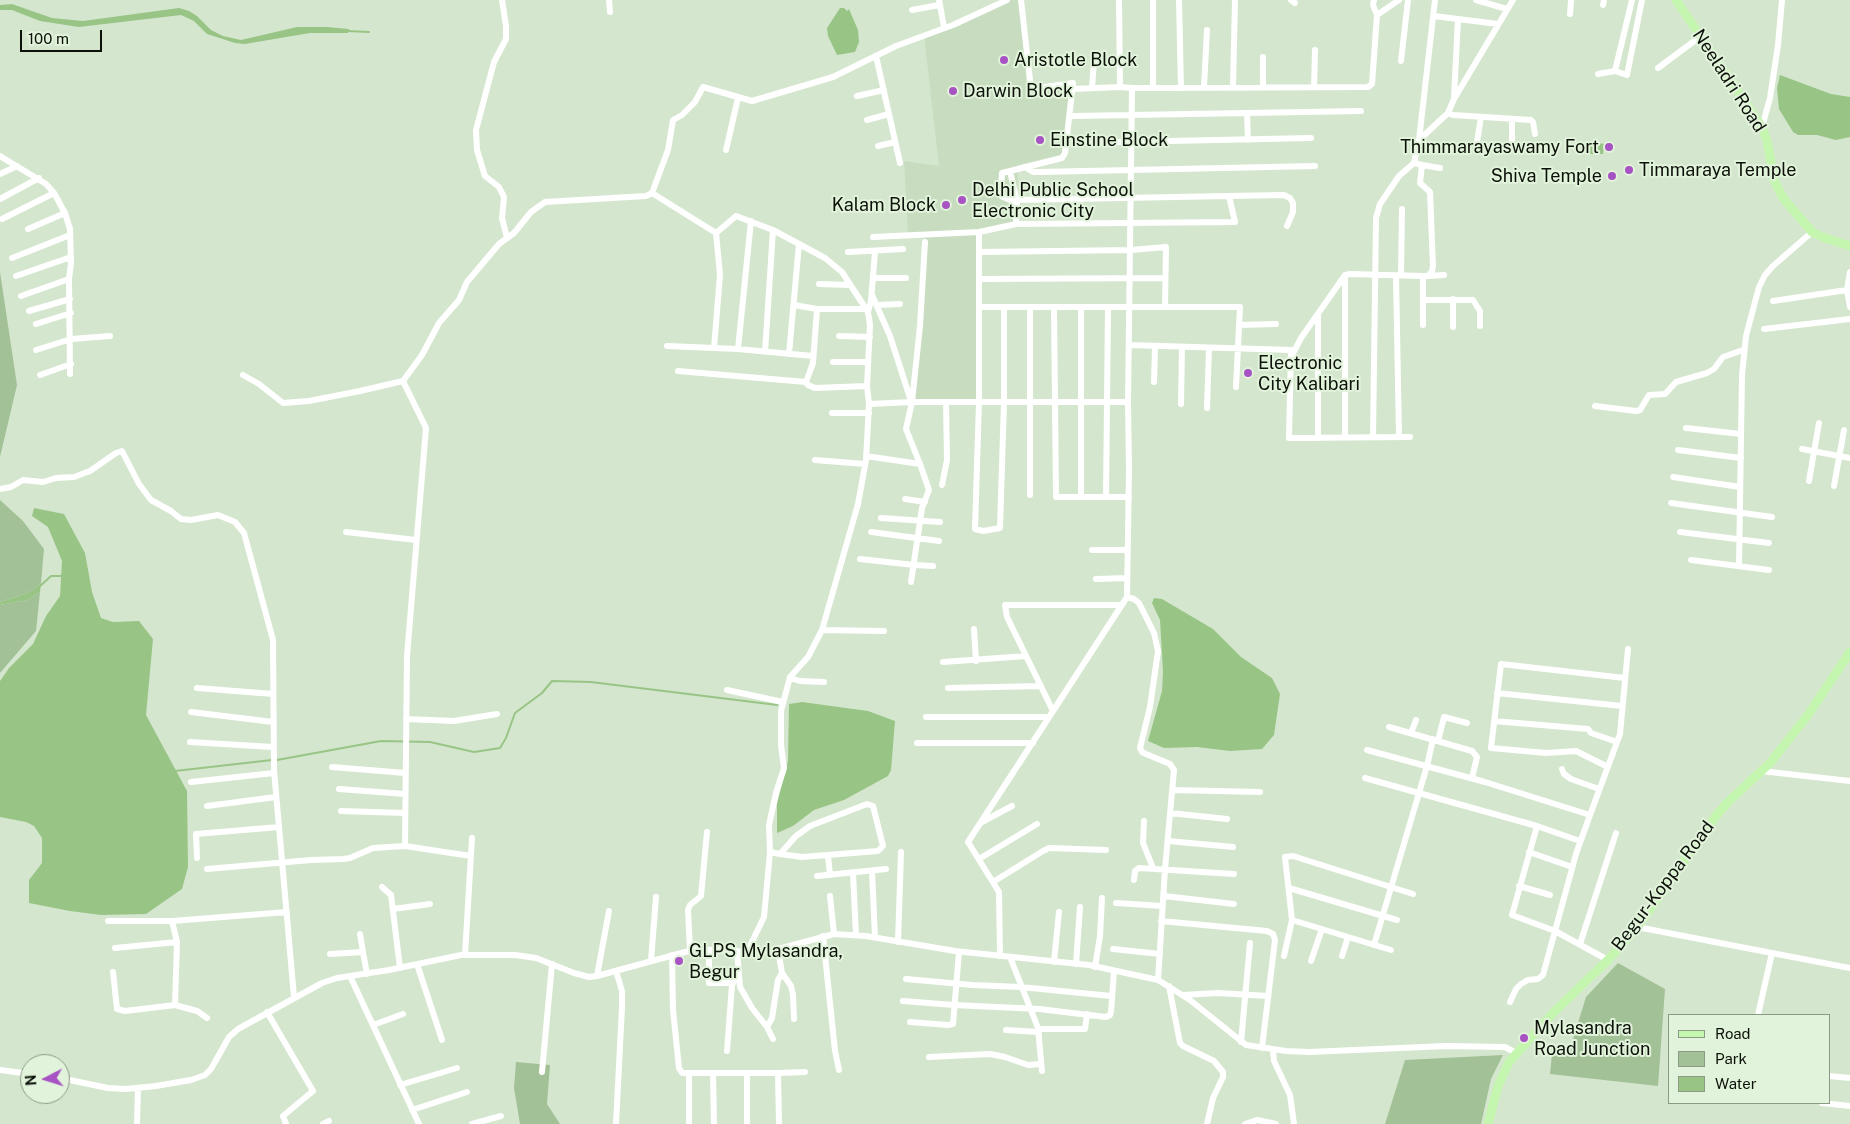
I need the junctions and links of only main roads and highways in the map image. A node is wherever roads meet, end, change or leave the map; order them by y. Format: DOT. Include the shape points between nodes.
graph roads {
  1 [pos="1676,0"];
  2 [pos="1850,246"];
  3 [pos="1850,652"];
  4 [pos="1488,1124"];
  1 -- 2 [label="main road, Neeladri Road" via="1762,127 1774,180 1783,198 1812,232"];
  3 -- 4 [label="main road, Begur-Koppa Road" via="1770,763 1715,817 1637,927 1509,1062 1498,1086"];
}
